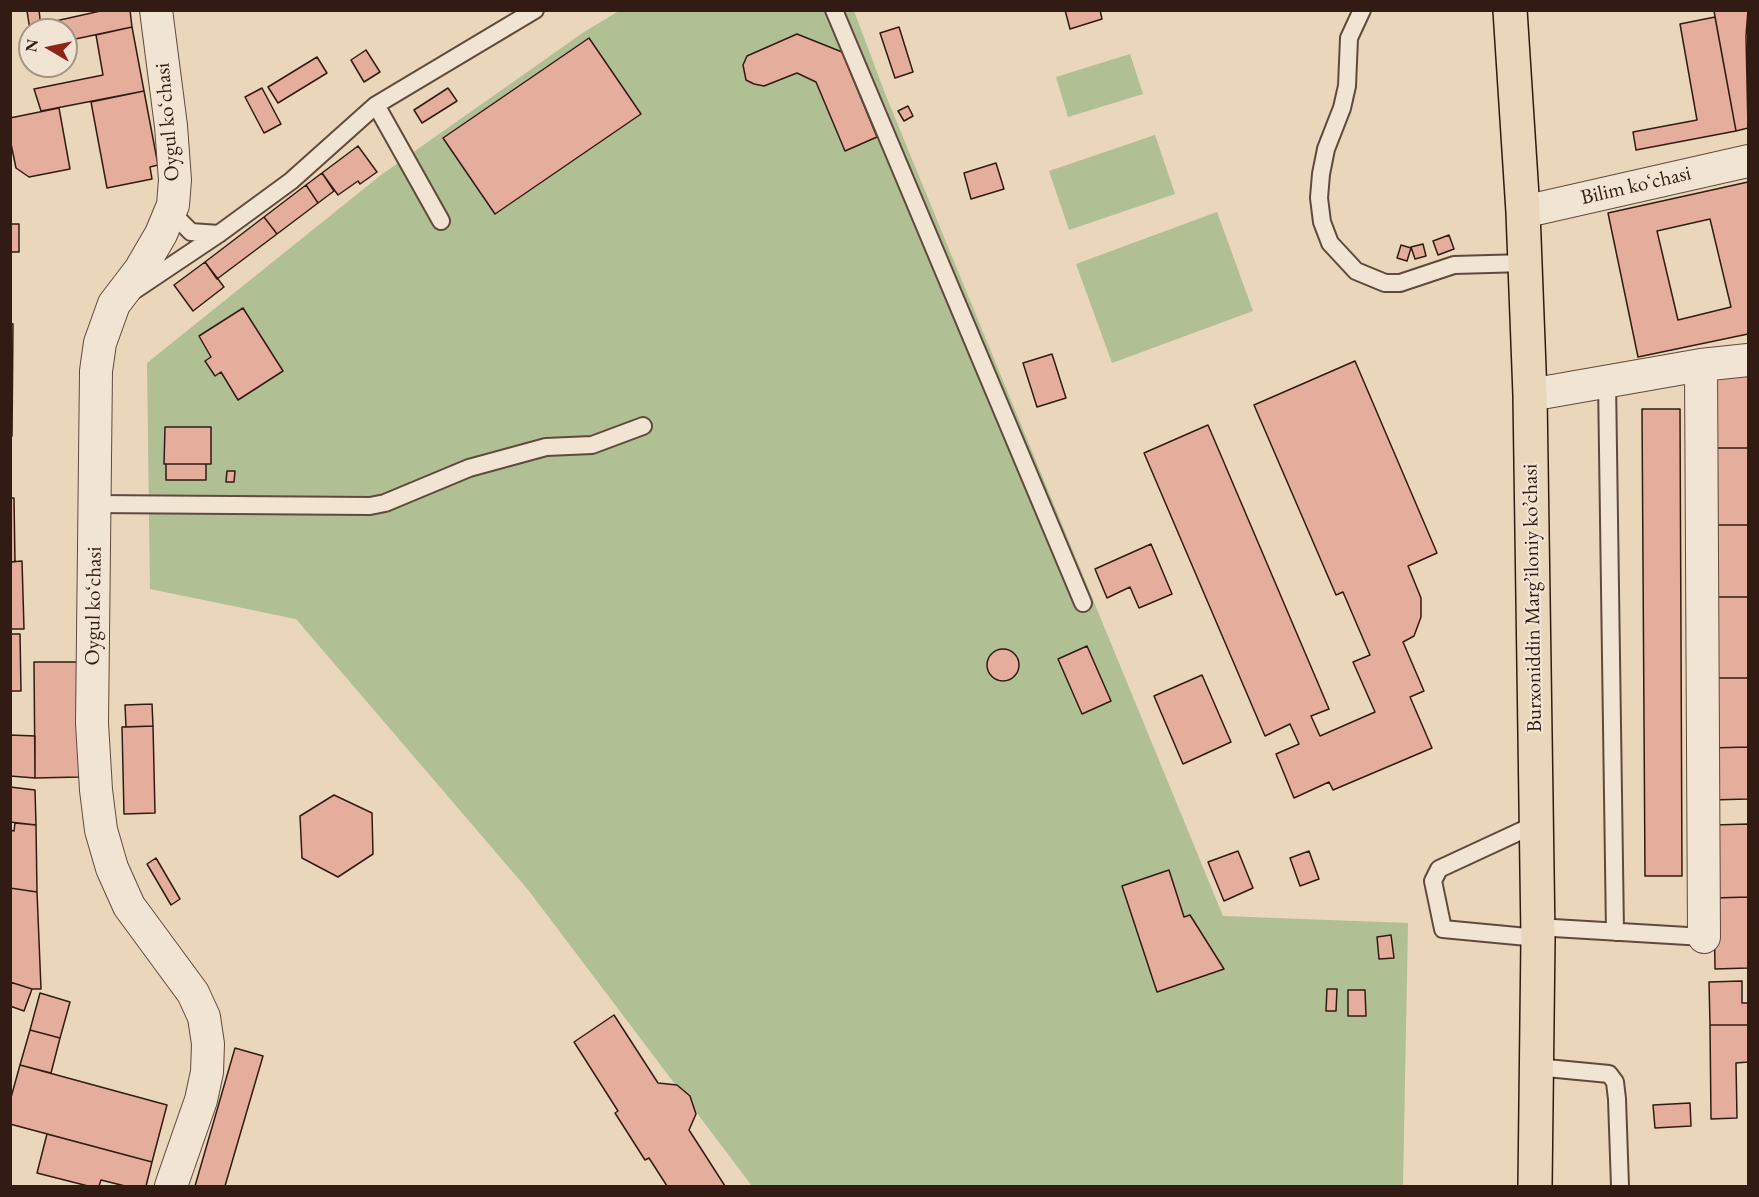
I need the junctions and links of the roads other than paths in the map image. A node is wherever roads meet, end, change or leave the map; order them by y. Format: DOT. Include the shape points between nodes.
graph roads {
  1 [pos="156,10"];
  2 [pos="535,10"];
  3 [pos="834,10"];
  4 [pos="1362,10"];
  5 [pos="1510,10"];
  6 [pos="376,105"];
  7 [pos="1749,161"];
  8 [pos="172,205"];
  9 [pos="1523,212"];
  10 [pos="441,221"];
  11 [pos="220,233"];
  12 [pos="1525,263"];
  13 [pos="114,304"];
  14 [pos="1749,360"];
  15 [pos="1701,365"];
  16 [pos="1607,381"];
  17 [pos="1530,395"];
  18 [pos="643,426"];
  19 [pos="94,504"];
  20 [pos="1083,603"];
  21 [pos="1536,824"];
  22 [pos="1538,932"];
  23 [pos="1615,932"];
  24 [pos="1704,937"];
  25 [pos="1536,1067"];
  26 [pos="171,1186"];
  27 [pos="1535,1186"];
  28 [pos="1620,1186"];
  1 -- 8 [label="street, Oygul koʻchasi" via="171,126 175,180"];
  2 -- 6 [label="lane"];
  3 -- 20 [label="lane"];
  4 -- 12 [label="lane" via="1349,38 1347,86 1321,174 1321,214 1330,243 1356,271 1385,282 1400,283 1454,265"];
  5 -- 9 [label="main road, Burxoniddin Marg’iloniy ko’chasi"];
  6 -- 10 [label="lane"];
  6 -- 11 [label="lane" via="291,181"];
  7 -- 9 [label="street, Bilim koʻchasi"];
  8 -- 11 [label="lane" via="178,219 191,232"];
  8 -- 13 [label="street, Oygul koʻchasi" via="140,270"];
  9 -- 12 [label="main road, Burxoniddin Marg’iloniy ko’chasi"];
  11 -- 13 [label="lane"];
  12 -- 17 [label="main road, Burxoniddin Marg’iloniy ko’chasi"];
  13 -- 19 [label="street, Oygul koʻchasi" via="100,343 96,371"];
  14 -- 15 [label="street"];
  15 -- 16 [label="street"];
  15 -- 24 [label="street"];
  16 -- 17 [label="street"];
  16 -- 23 [label="lane"];
  17 -- 21 [label="main road, Burxoniddin Marg’iloniy ko’chasi"];
  18 -- 19 [label="lane" via="592,445 546,447 469,468 370,506"];
  19 -- 26 [label="street, Oygul koʻchasi" via="93,723 101,830 129,906 193,993 204,1017 208,1044 201,1100"];
  21 -- 22 [label="main road, Burxoniddin Marg’iloniy ko’chasi"];
  21 -- 22 [label="lane" via="1439,869 1433,881 1443,929"];
  22 -- 23 [label="lane"];
  22 -- 25 [label="main road, Burxoniddin Marg’iloniy ko’chasi"];
  23 -- 24 [label="lane"];
  25 -- 27 [label="main road, Burxoniddin Marg’iloniy ko’chasi"];
  25 -- 28 [label="lane" via="1609,1074 1617,1098"];
}
